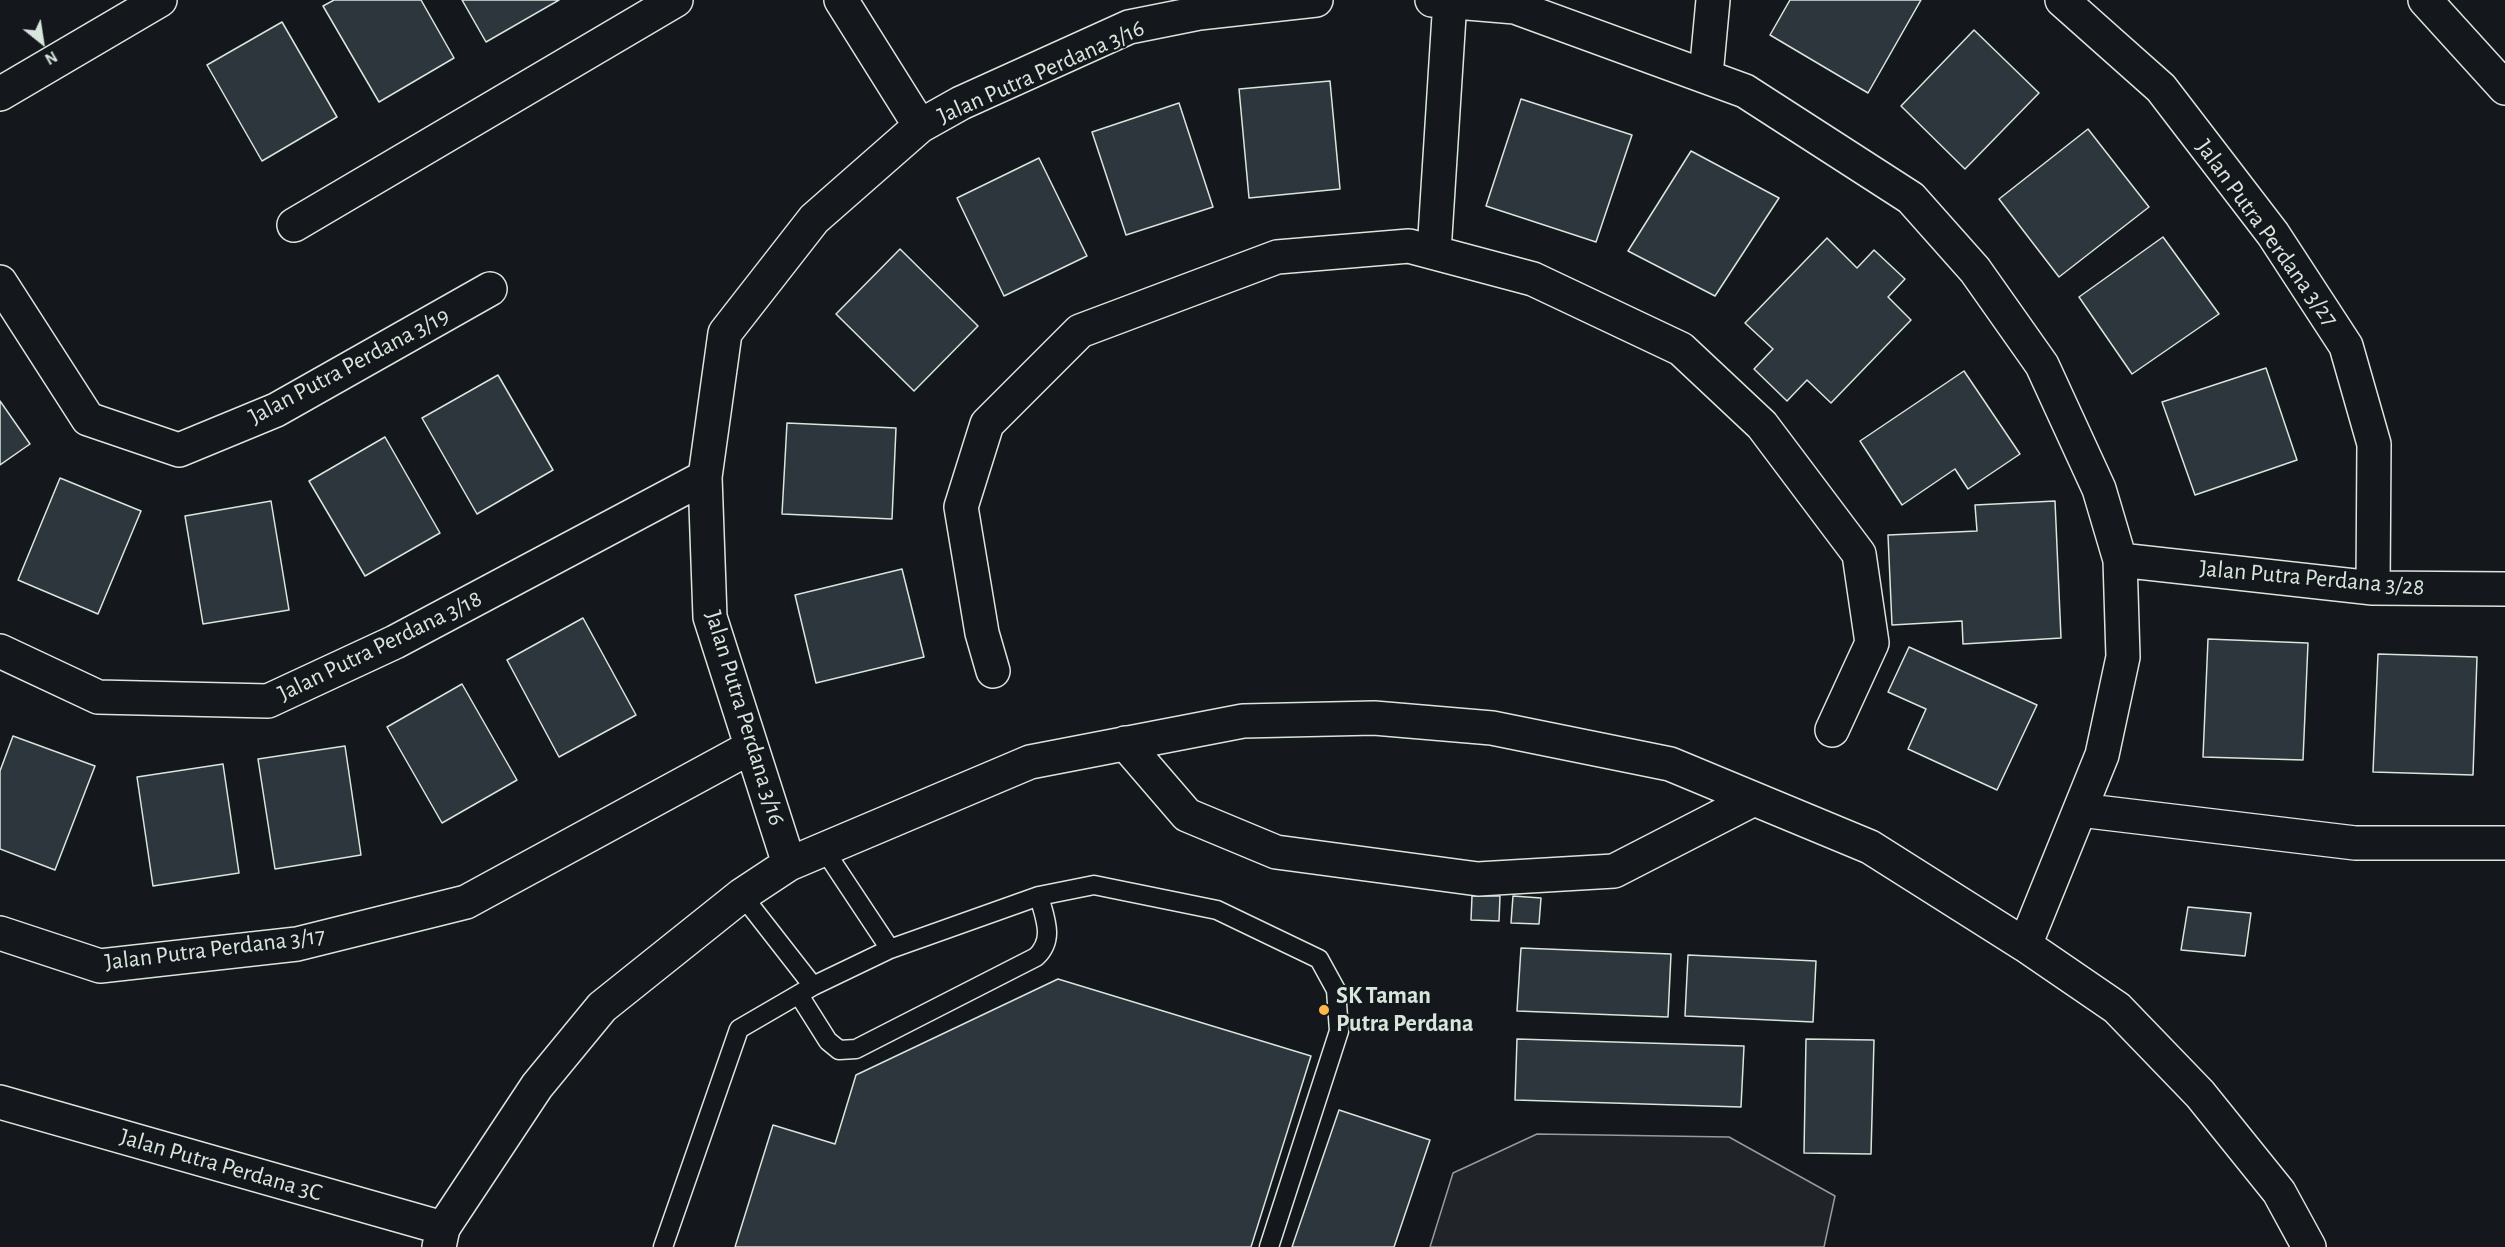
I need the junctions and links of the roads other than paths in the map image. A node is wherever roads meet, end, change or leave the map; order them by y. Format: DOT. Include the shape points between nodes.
graph roads {
  1 [pos="160,0"];
  2 [pos="676,0"];
  3 [pos="841,0"];
  4 [pos="1316,0"];
  5 [pos="1444,0"];
  6 [pos="1713,0"];
  7 [pos="2061,0"];
  8 [pos="2425,0"];
  9 [pos="1200,6"];
  10 [pos="1706,75"];
  11 [pos="2505,88"];
  12 [pos="0,94"];
  13 [pos="920,126"];
  14 [pos="294,225"];
  15 [pos="1434,252"];
  16 [pos="0,282"];
  17 [pos="490,289"];
  18 [pos="705,477"];
  19 [pos="2120,560"];
  20 [pos="2373,588"];
  21 [pos="2505,589"];
  22 [pos="0,651"];
  23 [pos="993,671"];
  24 [pos="1832,730"];
  25 [pos="1125,743"];
  26 [pos="751,747"];
  27 [pos="1754,799"];
  28 [pos="2079,810"];
  29 [pos="2505,843"];
  30 [pos="823,848"];
  31 [pos="789,864"];
  32 [pos="742,895"];
  33 [pos="1039,896"];
  34 [pos="0,933"];
  35 [pos="2025,945"];
  36 [pos="890,949"];
  37 [pos="806,991"];
  38 [pos="0,1102"];
  39 [pos="441,1237"];
  40 [pos="663,1247"];
  41 [pos="1269,1247"];
  42 [pos="2309,1247"];
  1 -- 12 [label="street"];
  2 -- 14 [label="street"];
  3 -- 13 [label="street"];
  4 -- 9 [label="street, Jalan Putra Perdana 3/16"];
  5 -- 10 [label="street" via="1515,7"];
  5 -- 15 [label="street"];
  6 -- 10 [label="street"];
  7 -- 20 [label="street, Jalan Putra Perdana 3/27" via="2161,88 2273,234 2346,346 2374,444"];
  8 -- 11 [label="street"];
  9 -- 13 [label="street, Jalan Putra Perdana 3/16" via="1129,27 961,103"];
  10 -- 19 [label="street" via="1745,91 1911,198 1975,270 2042,365 2099,489"];
  13 -- 18 [label="street, Jalan Putra Perdana 3/16" via="814,219 725,333"];
  15 -- 23 [label="street" via="1409,246 1277,257 1080,331 987,424 961,507 982,633"];
  15 -- 24 [label="street" via="1533,279 1681,349 1762,425 1859,554 1872,643"];
  16 -- 17 [label="street, Jalan Putra Perdana 3/19" via="88,419 179,450 276,411"];
  18 -- 22 [label="street, Jalan Putra Perdana 3/18" via="395,642 268,701 98,697"];
  18 -- 26 [label="street, Jalan Putra Perdana 3/16" via="711,617"];
  19 -- 20 [label="street, Jalan Putra Perdana 3/28"];
  19 -- 28 [label="street" via="2123,657 2102,755"];
  20 -- 21 [label="street, Jalan Putra Perdana 3/28"];
  25 -- 27 [label="street" via="1243,721 1374,718 1492,728 1670,764"];
  25 -- 27 [label="street" via="1186,815 1276,852 1478,879 1614,871"];
  25 -- 30 [label="street" via="1030,762"];
  26 -- 31 [label="street, Jalan Putra Perdana 3/16"];
  26 -- 34 [label="street, Jalan Putra Perdana 3/17" via="466,902 297,944 100,966"];
  27 -- 35 [label="street" via="1870,847"];
  28 -- 29 [label="street" via="2355,843"];
  28 -- 35 [label="street"];
  30 -- 31 [label="street"];
  30 -- 36 [label="lane"];
  31 -- 32 [label="street"];
  32 -- 37 [label="lane"];
  32 -- 39 [label="street" via="602,1007 537,1086"];
  33 -- 36 [label="lane"];
  33 -- 37 [label="lane" via="1049,936 1036,957 856,1049 839,1050 828,1041"];
  33 -- 41 [label="lane" via="1094,885 1218,910 1319,959 1336,990 1339,1031"];
  35 -- 42 [label="street" via="2117,1008 2200,1094 2279,1192"];
  36 -- 37 [label="lane"];
  37 -- 40 [label="lane" via="739,1029"];
  38 -- 39 [label="street, Jalan Putra Perdana 3C"];
}
